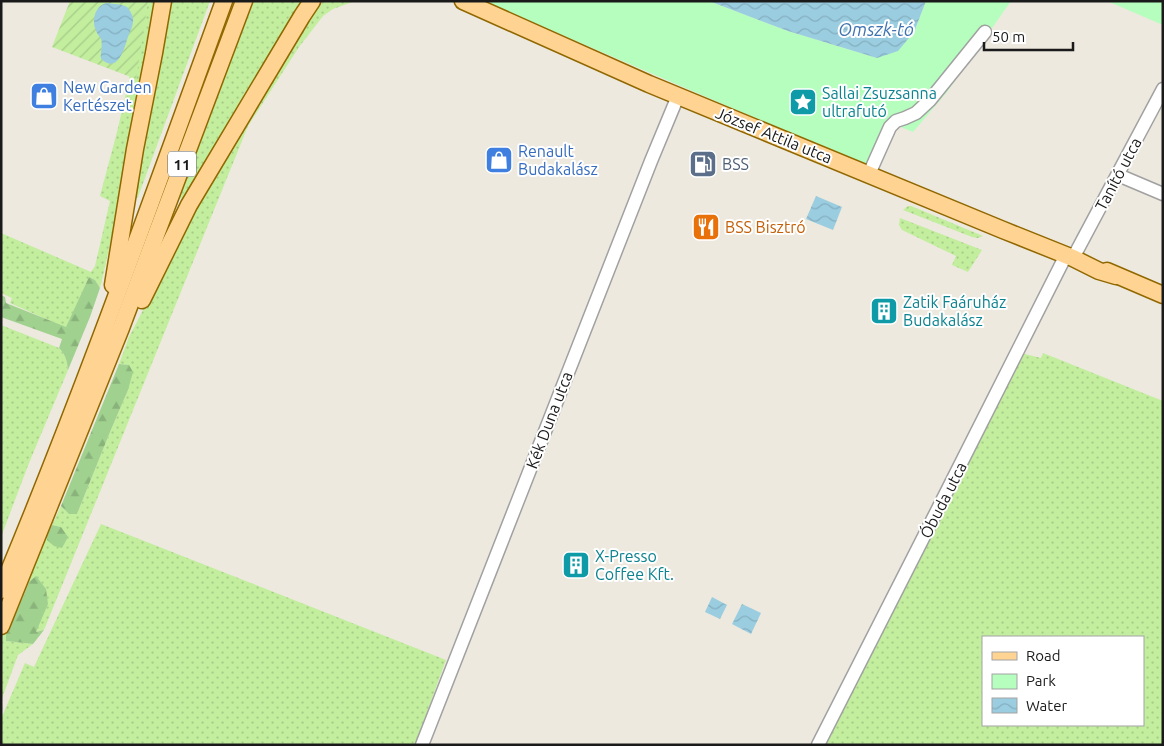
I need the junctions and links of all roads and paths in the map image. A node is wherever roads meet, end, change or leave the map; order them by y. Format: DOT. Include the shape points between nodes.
graph roads {
  1 [pos="162,1"];
  2 [pos="224,1"];
  3 [pos="244,1"];
  4 [pos="312,1"];
  5 [pos="464,1"];
  6 [pos="985,32"];
  7 [pos="1163,89"];
  8 [pos="678,96"];
  9 [pos="1158,109"];
  10 [pos="869,174"];
  11 [pos="1118,175"];
  12 [pos="1163,194"];
  13 [pos="1075,259"];
  14 [pos="1163,295"];
  15 [pos="115,323"];
  16 [pos="1,590"];
  17 [pos="1,626"];
  18 [pos="422,745"];
  19 [pos="818,745"];
  1 -- 15 [label="main road" via="135,149"];
  2 -- 15 [label="main road, 11"];
  3 -- 15 [label="main road, 11"];
  4 -- 15 [label="main road" via="189,205 141,302"];
  5 -- 8 [label="main road, József Attila utca"];
  6 -- 10 [label="street" via="930,100 916,113 890,127"];
  7 -- 9 [label="street, Tanító utca"];
  8 -- 10 [label="main road, József Attila utca"];
  8 -- 18 [label="street, Kék Duna utca"];
  9 -- 11 [label="street, Tanító utca"];
  10 -- 13 [label="main road, József Attila utca"];
  11 -- 12 [label="street"];
  11 -- 13 [label="street, Tanító utca"];
  13 -- 14 [label="main road, József Attila utca"];
  13 -- 19 [label="street, Óbuda utca" via="953,481"];
  15 -- 16 [label="main road, 11" via="67,426"];
  15 -- 17 [label="main road, 11"];
}
